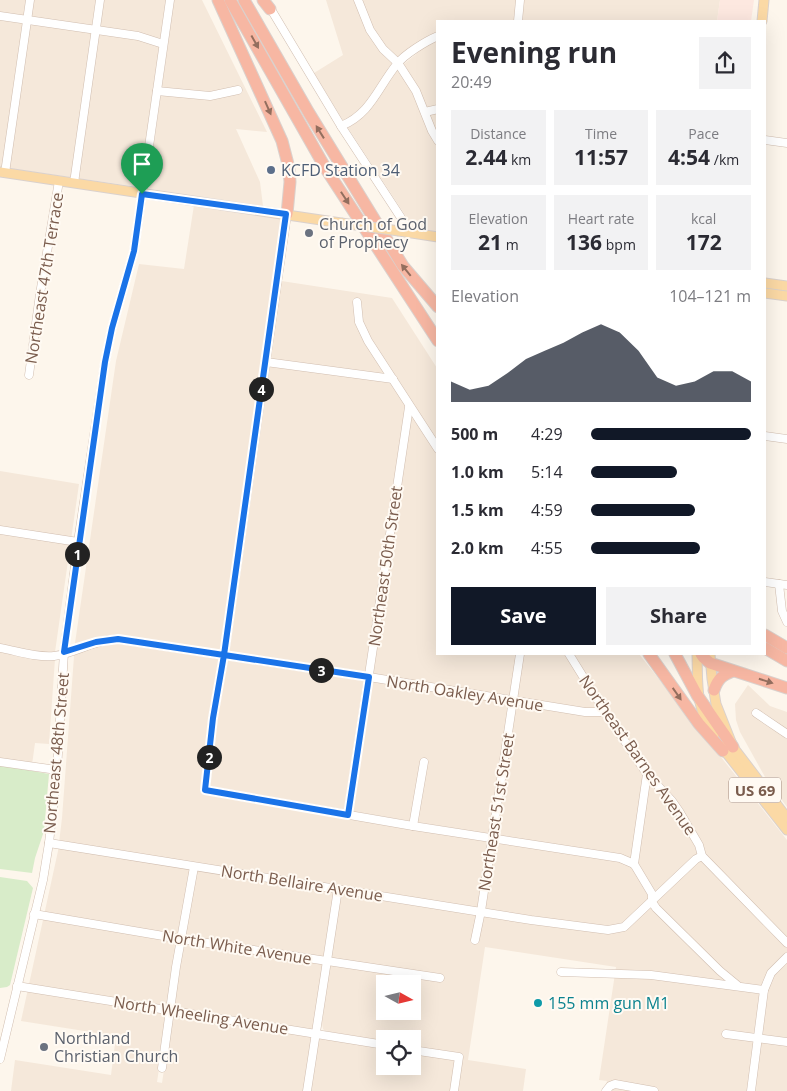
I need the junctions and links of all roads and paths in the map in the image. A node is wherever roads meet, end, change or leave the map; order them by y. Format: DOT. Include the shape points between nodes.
graph roads {
  1 [pos="30,0"];
  2 [pos="100,0"];
  3 [pos="170,0"];
  4 [pos="218,0"];
  5 [pos="230,0"];
  6 [pos="244,0"];
  7 [pos="358,0"];
  8 [pos="520,0"];
  9 [pos="764,0"];
  10 [pos="266,3"];
  11 [pos="0,16"];
  12 [pos="518,20"];
  13 [pos="762,20"];
  14 [pos="27,21"];
  15 [pos="95,30"];
  16 [pos="436,37"];
  17 [pos="163,44"];
  18 [pos="398,63"];
  19 [pos="238,90"];
  20 [pos="157,91"];
  21 [pos="436,109"];
  22 [pos="425,112"];
  23 [pos="341,126"];
  24 [pos="436,138"];
  25 [pos="766,140"];
  26 [pos="787,143"];
  27 [pos="2,173"];
  28 [pos="59,181"];
  29 [pos="74,183"];
  30 [pos="142,194"];
  31 [pos="286,214"];
  32 [pos="411,233"];
  33 [pos="436,238"];
  34 [pos="766,283"];
  35 [pos="787,286"];
  36 [pos="766,292"];
  37 [pos="787,296"];
  38 [pos="357,302"];
  39 [pos="436,305"];
  40 [pos="436,338"];
  41 [pos="266,362"];
  42 [pos="28,375"];
  43 [pos="393,379"];
  44 [pos="409,407"];
  45 [pos="766,436"];
  46 [pos="787,439"];
  47 [pos="436,446"];
  48 [pos="0,530"];
  49 [pos="78,542"];
  50 [pos="766,582"];
  51 [pos="783,585"];
  52 [pos="787,622"];
  53 [pos="766,636"];
  54 [pos="0,648"];
  55 [pos="787,648"];
  56 [pos="766,649"];
  57 [pos="64,652"];
  58 [pos="224,655"];
  59 [pos="520,655"];
  60 [pos="570,655"];
  61 [pos="650,655"];
  62 [pos="676,655"];
  63 [pos="697,655"];
  64 [pos="710,659"];
  65 [pos="787,661"];
  66 [pos="733,670"];
  67 [pos="369,677"];
  68 [pos="787,688"];
  69 [pos="714,690"];
  70 [pos="697,695"];
  71 [pos="513,701"];
  72 [pos="605,712"];
  73 [pos="756,713"];
  74 [pos="787,734"];
  75 [pos="728,749"];
  76 [pos="0,762"];
  77 [pos="424,762"];
  78 [pos="57,770"];
  79 [pos="647,774"];
  80 [pos="348,815"];
  81 [pos="787,818"];
  82 [pos="413,826"];
  83 [pos="787,830"];
  84 [pos="492,838"];
  85 [pos="49,843"];
  86 [pos="702,856"];
  87 [pos="634,864"];
  88 [pos="194,867"];
  89 [pos="338,889"];
  90 [pos="652,902"];
  91 [pos="481,911"];
  92 [pos="34,914"];
  93 [pos="181,939"];
  94 [pos="475,940"];
  95 [pos="787,943"];
  96 [pos="787,957"];
  97 [pos="327,960"];
  98 [pos="561,972"];
  99 [pos="440,978"];
  100 [pos="17,986"];
  101 [pos="737,986"];
  102 [pos="764,990"];
  103 [pos="171,1010"];
  104 [pos="314,1034"];
  105 [pos="726,1034"];
  106 [pos="757,1037"];
  107 [pos="787,1042"];
  108 [pos="376,1044"];
  109 [pos="421,1051"];
  110 [pos="0,1059"];
  111 [pos="162,1068"];
  112 [pos="608,1088"];
  113 [pos="307,1091"];
  114 [pos="454,1091"];
  115 [pos="654,1091"];
  116 [pos="751,1091"];
  1 -- 14 [label="street"];
  2 -- 15 [label="street, Northeast 47th Terrace"];
  3 -- 17 [label="street, Northeast 48th Street"];
  4 -- 31 [label="highway, one-way" via="282,141 290,182"];
  5 -- 40 [label="highway, one-way" via="326,169"];
  39 -- 6 [label="highway, one-way" via="402,266"];
  7 -- 18 [label="street" via="370,30"];
  8 -- 12 [label="street"];
  9 -- 13 [label="main road"];
  10 -- 23 [label="street"];
  11 -- 14 [label="street"];
  14 -- 15 [label="street"];
  14 -- 27 [label="street"];
  15 -- 17 [label="street" via="138,36"];
  15 -- 29 [label="street, Northeast 47th Terrace"];
  16 -- 18 [label="street"];
  17 -- 20 [label="street, Northeast 48th Street"];
  18 -- 22 [label="street"];
  18 -- 23 [label="street" via="357,119"];
  19 -- 20 [label="street" via="210,96"];
  20 -- 30 [label="street, Northeast 48th Street"];
  21 -- 22 [label="street"];
  22 -- 24 [label="street"];
  23 -- 32 [label="street"];
  25 -- 26 [label="street"];
  27 -- 28 [label="main road"];
  28 -- 29 [label="main road"];
  28 -- 42 [label="street, Northeast 47th Terrace"];
  29 -- 30 [label="main road"];
  30 -- 31 [label="main road"];
  30 -- 49 [label="street, Northeast 48th Street" via="134,251 105,362"];
  31 -- 32 [label="main road, bridge"];
  31 -- 41 [label="street"];
  32 -- 33 [label="main road"];
  34 -- 35 [label="main road"];
  36 -- 37 [label="main road"];
  38 -- 43 [label="street" via="359,322"];
  41 -- 43 [label="street"];
  41 -- 58 [label="street"];
  43 -- 44 [label="street"];
  44 -- 47 [label="street"];
  44 -- 67 [label="street, Northeast 50th Street"];
  45 -- 46 [label="street"];
  48 -- 49 [label="street"];
  49 -- 57 [label="street, Northeast 48th Street"];
  50 -- 51 [label="street"];
  51 -- 52 [label="street" via="782,611"];
  53 -- 55 [label="highway"];
  54 -- 57 [label="street, North Oakley Avenue" via="42,656"];
  56 -- 65 [label="highway"];
  57 -- 58 [label="street, North Oakley Avenue" via="118,639"];
  57 -- 78 [label="street, Northeast 48th Street"];
  58 -- 67 [label="street, North Oakley Avenue"];
  58 -- 80 [label="street" via="205,790"];
  59 -- 71 [label="street, Northeast 51st Street"];
  60 -- 72 [label="street, Northeast Barnes Avenue"];
  61 -- 75 [label="highway, one-way" via="699,724"];
  62 -- 70 [label="highway"];
  63 -- 70 [label="main road"];
  64 -- 66 [label="highway"];
  64 -- 69 [label="main road, US 69"];
  66 -- 68 [label="highway, one-way"];
  66 -- 69 [label="highway" via="723,674"];
  67 -- 71 [label="street, North Oakley Avenue"];
  67 -- 80 [label="street, Northeast 50th Street"];
  69 -- 75 [label="main road, US 69"];
  70 -- 75 [label="highway"];
  71 -- 72 [label="street, North Oakley Avenue"];
  71 -- 84 [label="street, Northeast 51st Street"];
  72 -- 79 [label="street, Northeast Barnes Avenue"];
  73 -- 74 [label="street"];
  75 -- 81 [label="main road, US 69"];
  75 -- 83 [label="main road, US 69"];
  76 -- 78 [label="street"];
  77 -- 82 [label="street"];
  78 -- 85 [label="street, Northeast 48th Street"];
  79 -- 86 [label="street, Northeast Barnes Avenue" via="679,811"];
  79 -- 87 [label="street"];
  80 -- 82 [label="street"];
  82 -- 84 [label="street"];
  84 -- 87 [label="street" via="620,858"];
  84 -- 91 [label="street, Northeast 51st Street"];
  85 -- 88 [label="street, North Bellaire Avenue"];
  85 -- 92 [label="street, Northeast 48th Street"];
  86 -- 90 [label="street, North Bellaire Avenue"];
  86 -- 95 [label="street, Northeast Barnes Avenue"];
  87 -- 90 [label="street" via="652,894"];
  88 -- 89 [label="street, North Bellaire Avenue"];
  88 -- 93 [label="street"];
  89 -- 91 [label="street, North Bellaire Avenue"];
  89 -- 97 [label="street"];
  90 -- 91 [label="street, North Bellaire Avenue" via="627,926 608,930"];
  90 -- 101 [label="street"];
  91 -- 94 [label="street, Northeast 51st Street"];
  92 -- 93 [label="street, North White Avenue"];
  92 -- 100 [label="street, Northeast 48th Street"];
  93 -- 97 [label="street, North White Avenue"];
  93 -- 103 [label="street"];
  96 -- 102 [label="street" via="771,973"];
  97 -- 99 [label="street, North White Avenue"];
  97 -- 104 [label="street"];
  98 -- 101 [label="street" via="651,975"];
  100 -- 103 [label="street, North Wheeling Avenue"];
  100 -- 110 [label="street, Northeast 48th Street"];
  101 -- 102 [label="street"];
  102 -- 106 [label="street"];
  103 -- 104 [label="street, North Wheeling Avenue"];
  103 -- 111 [label="street"];
  104 -- 108 [label="street, North Wheeling Avenue"];
  104 -- 113 [label="street"];
  105 -- 106 [label="street"];
  106 -- 107 [label="street"];
  106 -- 116 [label="street"];
  109 -- 114 [label="street" via="459,1057"];
  112 -- 115 [label="street" via="616,1084"];
}
